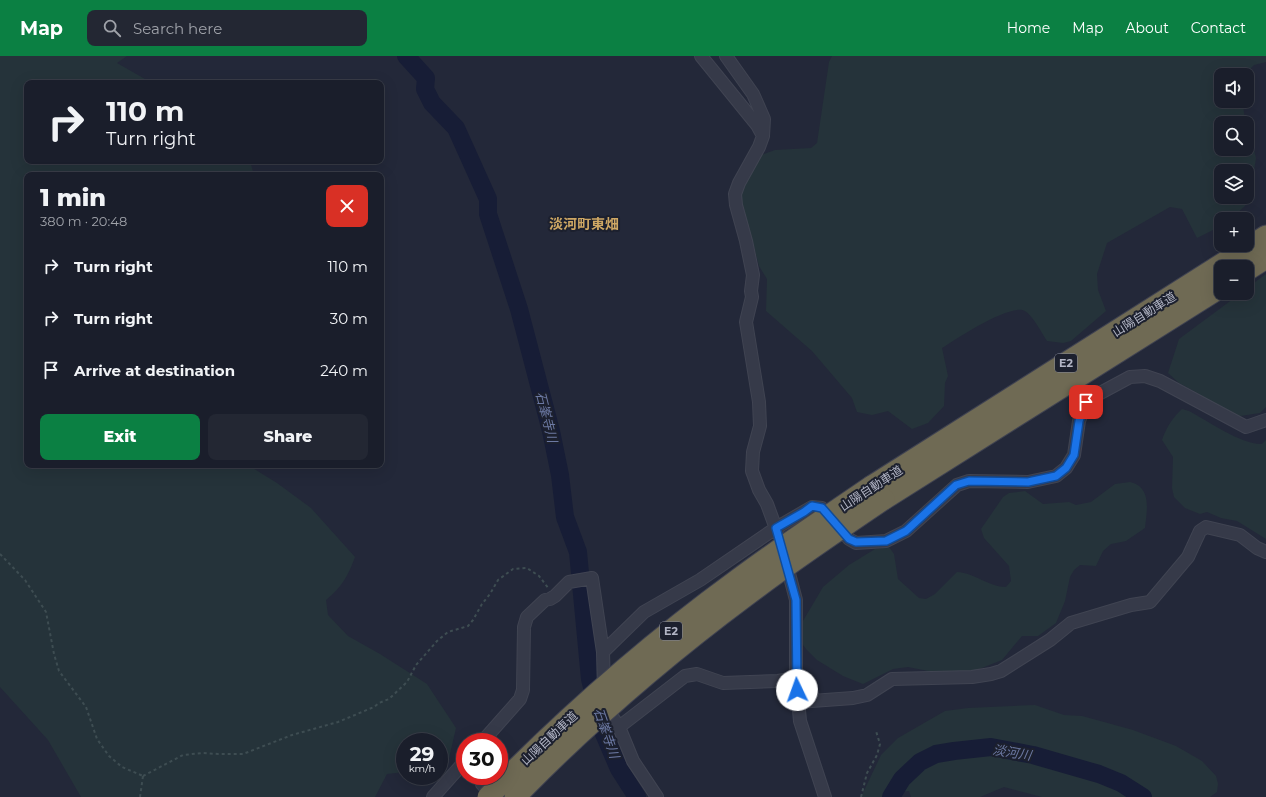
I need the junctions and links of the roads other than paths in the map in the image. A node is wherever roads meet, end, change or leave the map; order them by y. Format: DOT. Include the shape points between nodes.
graph roads {
  1 [pos="701,56"];
  2 [pos="726,56"];
  3 [pos="763,136"];
  4 [pos="1264,245"];
  5 [pos="1254,260"];
  6 [pos="1214,291"];
  7 [pos="1266,420"];
  8 [pos="878,492"];
  9 [pos="776,528"];
  10 [pos="1266,552"];
  11 [pos="603,652"];
  12 [pos="796,678"];
  13 [pos="798,702"];
  14 [pos="619,727"];
  15 [pos="490,733"];
  16 [pos="456,771"];
  17 [pos="483,785"];
  18 [pos="433,797"];
  19 [pos="488,797"];
  20 [pos="494,797"];
  21 [pos="514,797"];
  22 [pos="657,797"];
  23 [pos="825,797"];
  1 -- 3 [label="street"];
  2 -- 3 [label="street" via="756,100 764,119"];
  3 -- 9 [label="street" via="738,183 735,194 753,275 752,296 746,322 759,402 760,426 753,452 752,471"];
  4 -- 5 [label="highway, 山陽自動車道 / E2"];
  4 -- 8 [label="highway, 山陽自動車道 / E2"];
  6 -- 8 [label="highway, 山陽自動車道 / E2"];
  7 -- 9 [label="street" via="1246,427 1160,381 1145,376 1130,377 1086,402 1079,421 1074,455 1066,468 1056,476 1028,482 969,481 956,485 906,531 886,541 856,542 849,539 822,508 812,506"];
  8 -- 19 [label="highway, 山陽自動車道 / E2, bridge" via="798,536 672,630 600,690"];
  8 -- 21 [label="highway, 山陽自動車道 / E2, bridge" via="808,550 683,645 612,705"];
  9 -- 11 [label="street" via="700,580 644,612"];
  9 -- 12 [label="street" via="796,600"];
  10 -- 13 [label="street" via="1240,535 1206,527 1200,531 1188,557 1150,602 1071,623 1050,640 1001,671 972,677 892,679 868,695"];
  11 -- 14 [label="street" via="604,690 613,718"];
  11 -- 15 [label="street" via="592,578 568,582 555,596 545,600 527,617 524,627 523,690 520,699"];
  12 -- 13 [label="street"];
  12 -- 14 [label="street" via="723,683 697,674 685,676"];
  13 -- 23 [label="street" via="800,721"];
  14 -- 22 [label="street" via="633,761"];
  16 -- 18 [label="street"];
  17 -- 20 [label="street"];
}
